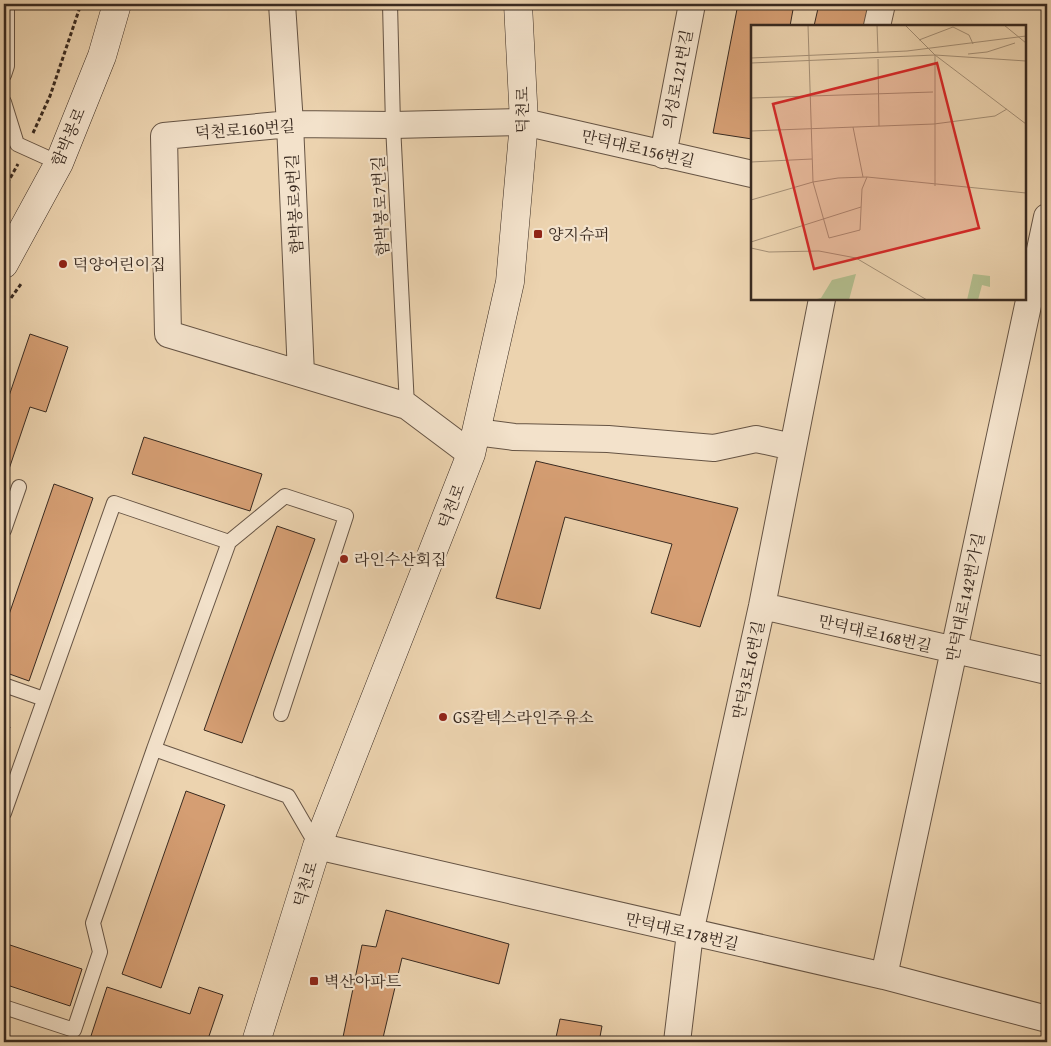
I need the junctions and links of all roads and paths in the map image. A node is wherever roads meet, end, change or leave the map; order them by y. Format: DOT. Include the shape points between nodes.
graph roads {
  1 [pos="7,4"];
  2 [pos="81,4"];
  3 [pos="117,4"];
  4 [pos="282,4"];
  5 [pos="390,4"];
  6 [pos="518,4"];
  7 [pos="692,4"];
  8 [pos="882,4"];
  9 [pos="878,25"];
  10 [pos="4,75"];
  11 [pos="4,102"];
  12 [pos="524,122"];
  13 [pos="290,124"];
  14 [pos="393,125"];
  15 [pos="27,148"];
  16 [pos="663,155"];
  17 [pos="59,162"];
  18 [pos="751,174"];
  19 [pos="4,189"];
  20 [pos="1040,232"];
  21 [pos="4,264"];
  22 [pos="822,300"];
  23 [pos="301,374"];
  24 [pos="407,406"];
  25 [pos="474,443"];
  26 [pos="793,448"];
  27 [pos="18,487"];
  28 [pos="4,530"];
  29 [pos="230,542"];
  30 [pos="762,606"];
  31 [pos="954,651"];
  32 [pos="1047,671"];
  33 [pos="4,685"];
  34 [pos="44,699"];
  35 [pos="281,714"];
  36 [pos="154,749"];
  37 [pos="4,813"];
  38 [pos="316,846"];
  39 [pos="690,933"];
  40 [pos="884,976"];
  41 [pos="4,1007"];
  42 [pos="1047,1019"];
  43 [pos="256,1042"];
  44 [pos="677,1042"];
  1 -- 10 [label="lane" via="7,66"];
  2 -- 15 [label="path" via="50,96"];
  3 -- 17 [label="main road, 함박봉로" via="102,56"];
  4 -- 13 [label="street, 함박봉로9번길"];
  5 -- 14 [label="lane, 함박봉로7번길"];
  6 -- 12 [label="main road, 덕천로"];
  7 -- 16 [label="street, 의성로121번길"];
  8 -- 9 [label="street"];
  11 -- 15 [label="lane" via="17,144"];
  12 -- 14 [label="street, 덕천로160번길"];
  12 -- 16 [label="street, 만덕대로156번길"];
  12 -- 25 [label="main road, 덕천로" via="510,282"];
  13 -- 14 [label="street, 덕천로160번길"];
  13 -- 23 [label="street, 함박봉로9번길"];
  13 -- 23 [label="street, 덕천로160번길" via="164,136 168,334"];
  14 -- 24 [label="lane, 함박봉로7번길"];
  15 -- 17 [label="lane"];
  15 -- 19 [label="path"];
  16 -- 18 [label="street, 만덕대로156번길"];
  17 -- 21 [label="main road, 함박봉로"];
  20 -- 31 [label="street, 만덕대로142번가길"];
  22 -- 26 [label="street, 만덕3로16번길"];
  23 -- 24 [label="street"];
  24 -- 25 [label="street"];
  25 -- 26 [label="street" via="514,437 714,448 756,439"];
  25 -- 38 [label="main road, 덕천로"];
  26 -- 30 [label="street, 만덕3로16번길"];
  27 -- 28 [label="lane"];
  29 -- 34 [label="lane" via="114,503"];
  29 -- 35 [label="lane" via="284,496 346,516"];
  29 -- 36 [label="lane"];
  30 -- 31 [label="street, 만덕대로168번길"];
  30 -- 39 [label="street, 만덕3로16번길"];
  31 -- 32 [label="street, 만덕대로168번길"];
  31 -- 40 [label="street, 만덕대로142번가길"];
  33 -- 34 [label="lane"];
  34 -- 37 [label="lane"];
  36 -- 38 [label="lane" via="288,796"];
  36 -- 41 [label="lane" via="93,923 100,952 74,1030"];
  38 -- 39 [label="street, 만덕대로178번길"];
  38 -- 43 [label="main road, 덕천로"];
  39 -- 40 [label="street, 만덕대로178번길"];
  39 -- 44 [label="street, 만덕3로16번길"];
  40 -- 42 [label="street, 만덕대로178번길"];
}
